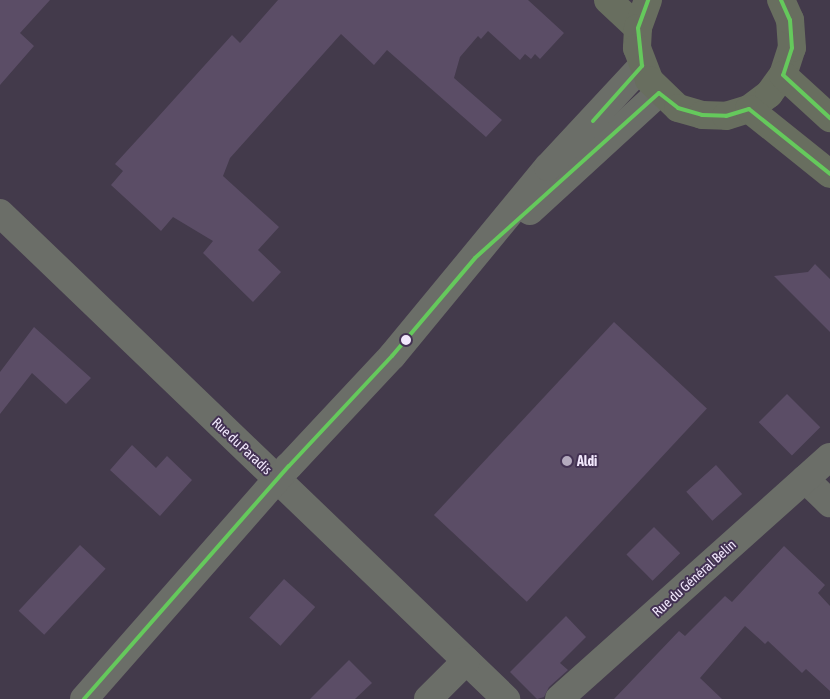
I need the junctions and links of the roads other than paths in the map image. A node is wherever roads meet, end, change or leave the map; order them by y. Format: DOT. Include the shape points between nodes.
graph roads {
  1 [pos="608,0"];
  2 [pos="648,0"];
  3 [pos="780,0"];
  4 [pos="638,28"];
  5 [pos="642,66"];
  6 [pos="783,75"];
  7 [pos="659,92"];
  8 [pos="749,109"];
  9 [pos="830,118"];
  10 [pos="830,174"];
  11 [pos="0,213"];
  12 [pos="475,258"];
  13 [pos="830,456"];
  14 [pos="805,479"];
  15 [pos="278,480"];
  16 [pos="830,503"];
  17 [pos="466,661"];
  18 [pos="84,699"];
  19 [pos="428,699"];
  20 [pos="506,699"];
  21 [pos="559,699"];
  1 -- 4 [label="main road"];
  2 -- 4 [label="main road"];
  3 -- 6 [label="main road" via="790,20 792,48"];
  4 -- 5 [label="main road"];
  5 -- 7 [label="main road"];
  5 -- 12 [label="street" via="548,167"];
  6 -- 8 [label="main road" via="769,94"];
  6 -- 9 [label="main road"];
  7 -- 8 [label="main road" via="678,108 702,115 726,116"];
  7 -- 12 [label="street"];
  8 -- 10 [label="main road"];
  11 -- 15 [label="street, Rue du Paradis"];
  12 -- 15 [label="street" via="392,356"];
  13 -- 14 [label="street, Rue du Général Belin"];
  14 -- 16 [label="street"];
  14 -- 21 [label="street, Rue du Général Belin"];
  15 -- 17 [label="street, Rue du Paradis"];
  15 -- 18 [label="street"];
  17 -- 19 [label="street"];
  17 -- 20 [label="street, Rue du Paradis"];
}
